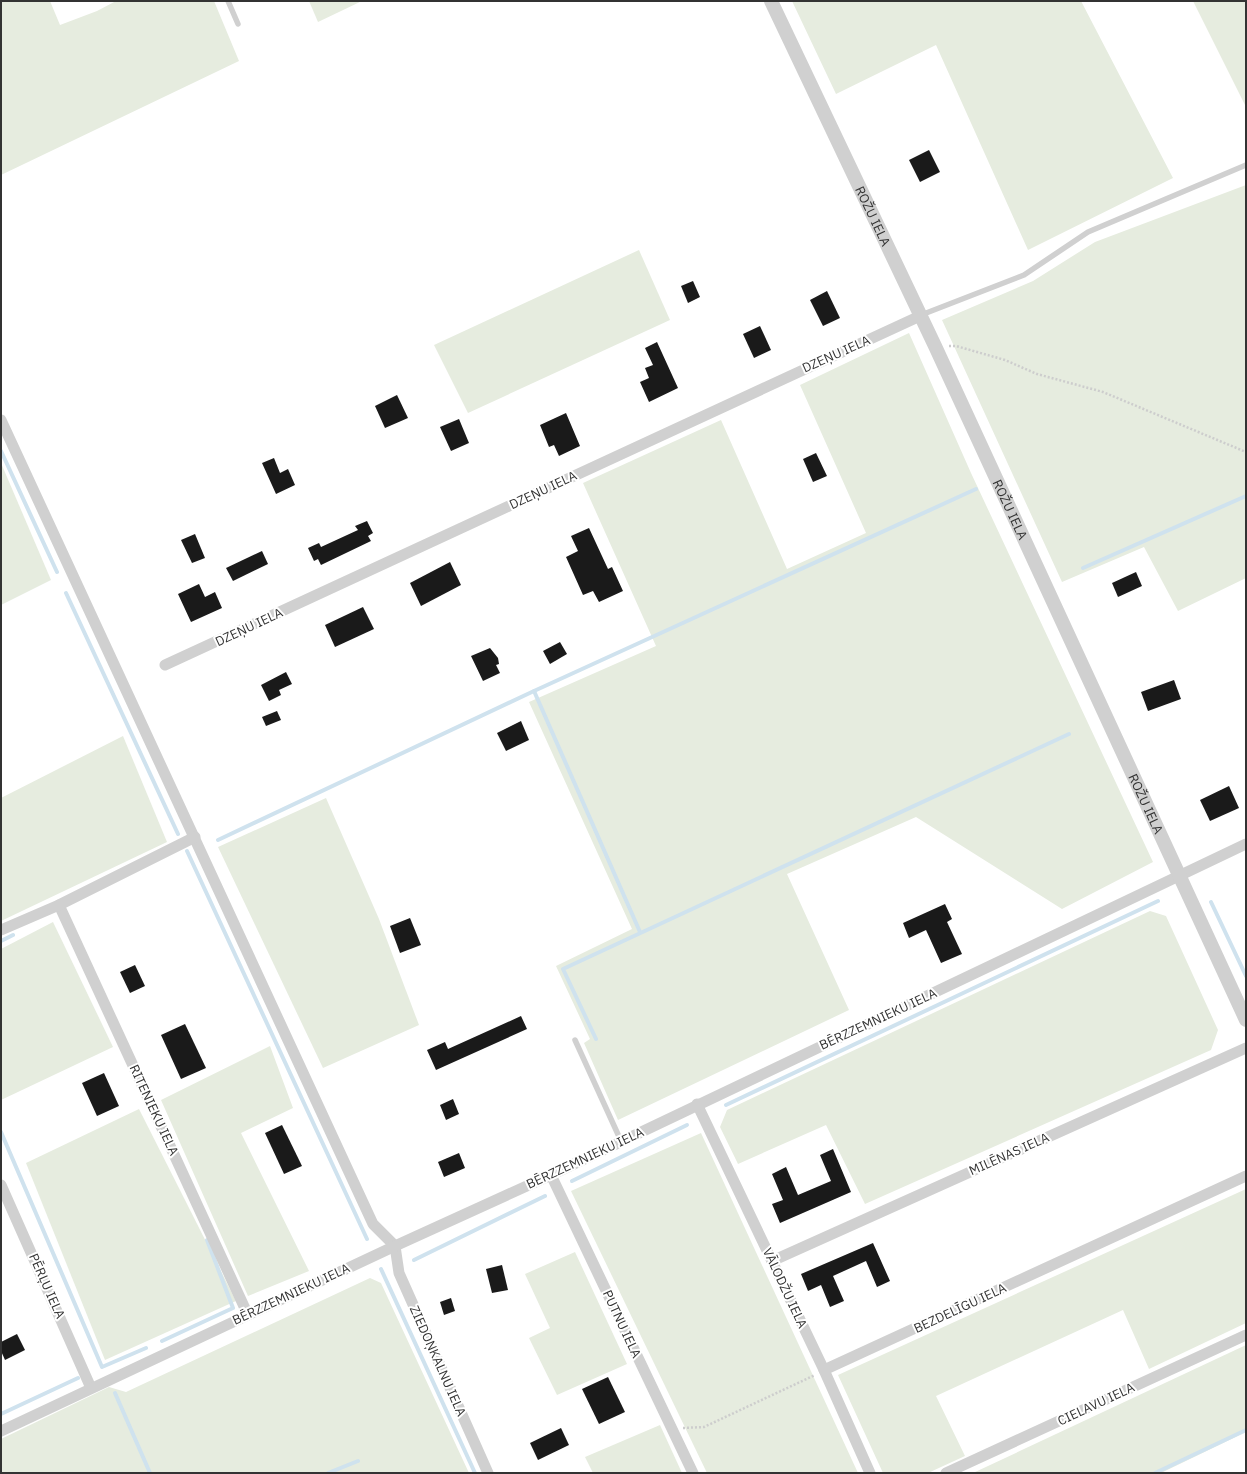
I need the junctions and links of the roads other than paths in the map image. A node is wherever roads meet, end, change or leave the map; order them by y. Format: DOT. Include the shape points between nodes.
graph roads {
  1 [pos="228,1"];
  2 [pos="771,1"];
  3 [pos="238,24"];
  4 [pos="1246,164"];
  5 [pos="920,316"];
  6 [pos="1,420"];
  7 [pos="165,666"];
  8 [pos="195,837"];
  9 [pos="1246,844"];
  10 [pos="1173,878"];
  11 [pos="59,905"];
  12 [pos="1,930"];
  13 [pos="1246,1020"];
  14 [pos="575,1040"];
  15 [pos="1246,1048"];
  16 [pos="698,1104"];
  17 [pos="620,1141"];
  18 [pos="551,1175"];
  19 [pos="1246,1176"];
  20 [pos="1,1185"];
  21 [pos="395,1246"];
  22 [pos="772,1261"];
  23 [pos="248,1315"];
  24 [pos="1246,1335"];
  25 [pos="824,1370"];
  26 [pos="91,1388"];
  27 [pos="1,1431"];
  28 [pos="488,1473"];
  29 [pos="693,1473"];
  30 [pos="870,1473"];
  31 [pos="946,1473"];
  1 -- 3 [label="lane"];
  2 -- 5 [label="street, ROŽU IELA"];
  4 -- 5 [label="lane" via="1088,232 1024,275"];
  5 -- 7 [label="street, DZEŅU IELA"];
  5 -- 10 [label="street, ROŽU IELA"];
  6 -- 8 [label="street"];
  8 -- 11 [label="street"];
  8 -- 21 [label="street" via="373,1224"];
  9 -- 10 [label="street, BĒRZZEMNIEKU IELA"];
  10 -- 13 [label="street, ROŽU IELA"];
  10 -- 16 [label="street, BĒRZZEMNIEKU IELA"];
  11 -- 12 [label="street"];
  11 -- 23 [label="street, RITENIEKU IELA"];
  14 -- 17 [label="lane"];
  15 -- 22 [label="street, MILĒNAS IELA"];
  16 -- 17 [label="street, BĒRZZEMNIEKU IELA"];
  16 -- 22 [label="street, VĀLODŽU IELA"];
  17 -- 18 [label="street, BĒRZZEMNIEKU IELA"];
  18 -- 21 [label="street, BĒRZZEMNIEKU IELA"];
  18 -- 29 [label="street, PUTNU IELA"];
  19 -- 25 [label="street, BEZDELĪGU IELA"];
  20 -- 26 [label="street, PĒRĻU IELA"];
  21 -- 23 [label="street, BĒRZZEMNIEKU IELA"];
  21 -- 28 [label="street, ZIEDOŅKALNU IELA" via="399,1273"];
  22 -- 25 [label="street, VĀLODŽU IELA"];
  23 -- 26 [label="street, BĒRZZEMNIEKU IELA"];
  24 -- 31 [label="street, CIELAVU IELA"];
  25 -- 30 [label="street, VĀLODŽU IELA"];
  26 -- 27 [label="street, BĒRZZEMNIEKU IELA"];
}
